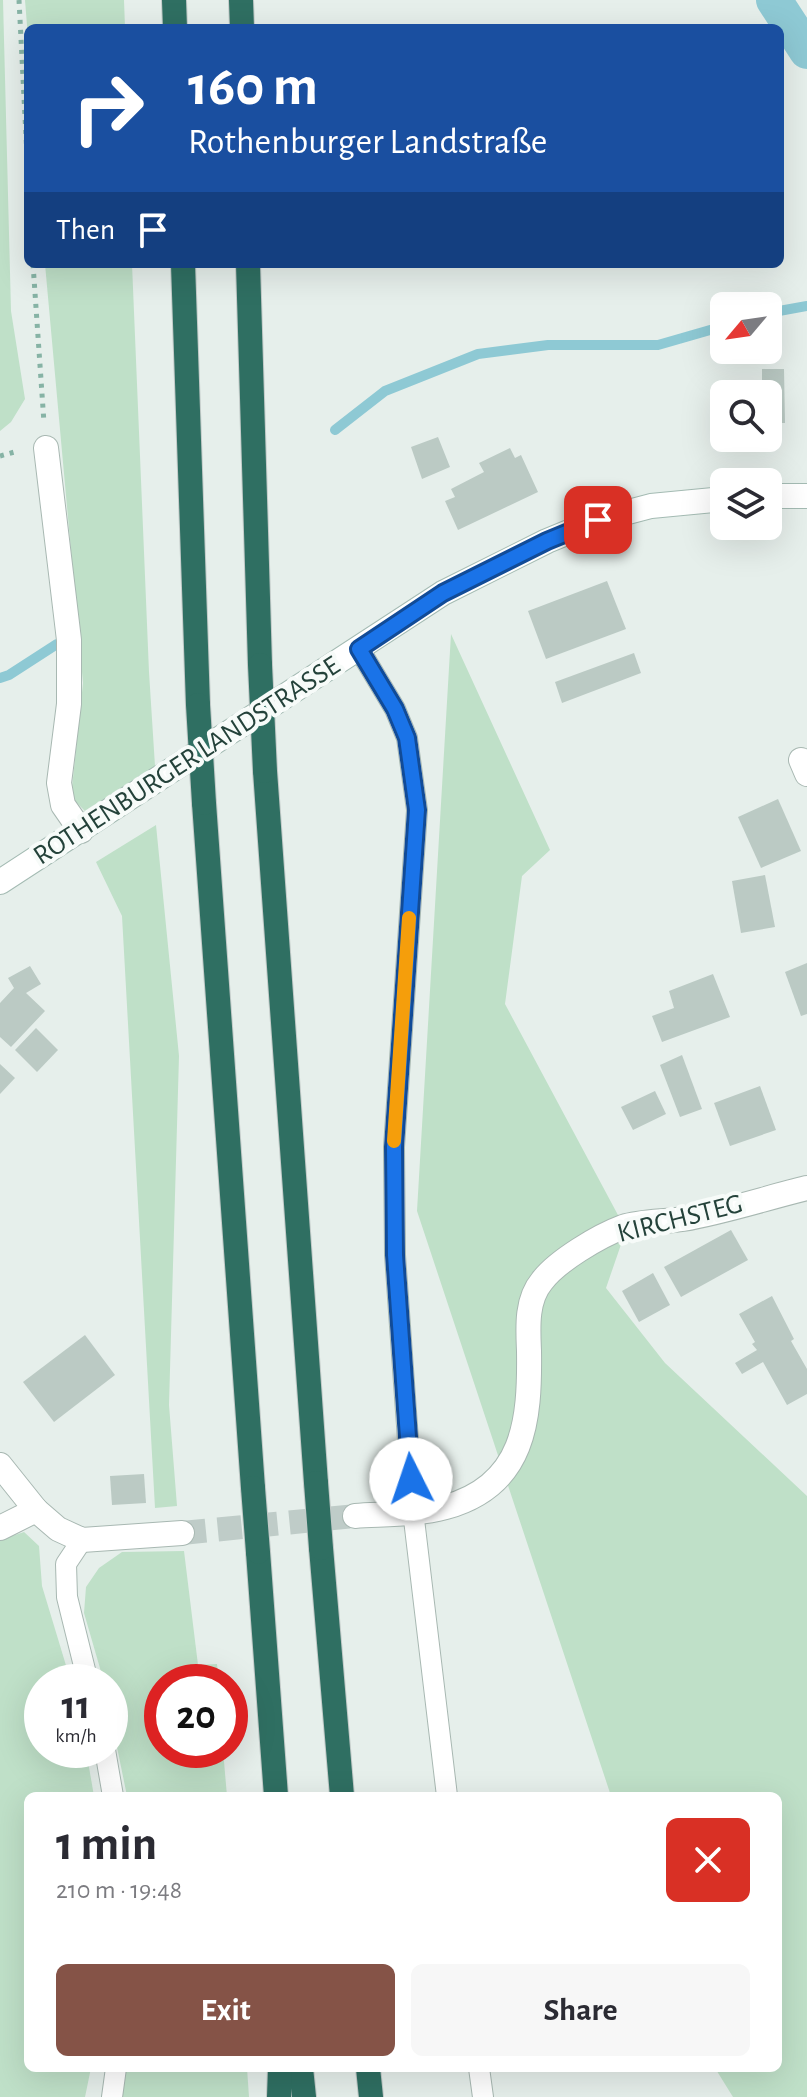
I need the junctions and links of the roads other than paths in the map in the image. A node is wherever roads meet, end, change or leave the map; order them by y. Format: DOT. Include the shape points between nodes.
graph roads {
  1 [pos="174,0"];
  2 [pos="241,0"];
  3 [pos="175,24"];
  4 [pos="242,24"];
  5 [pos="183,268"];
  6 [pos="248,268"];
  7 [pos="46,448"];
  8 [pos="782,496"];
  9 [pos="807,496"];
  10 [pos="710,500"];
  11 [pos="359,649"];
  12 [pos="81,831"];
  13 [pos="0,882"];
  14 [pos="807,1188"];
  15 [pos="0,1465"];
  16 [pos="36,1510"];
  17 [pos="413,1511"];
  18 [pos="355,1516"];
  19 [pos="0,1528"];
  20 [pos="182,1533"];
  21 [pos="82,1540"];
  22 [pos="84,1664"];
  23 [pos="108,1768"];
  24 [pos="112,1792"];
  25 [pos="276,1792"];
  26 [pos="342,1792"];
  27 [pos="447,1792"];
  28 [pos="115,2072"];
  29 [pos="280,2072"];
  30 [pos="301,2072"];
  31 [pos="368,2072"];
  32 [pos="480,2072"];
  33 [pos="112,2097"];
  34 [pos="279,2097"];
  35 [pos="304,2097"];
  36 [pos="371,2097"];
  37 [pos="483,2097"];
  1 -- 3 [label="highway"];
  2 -- 4 [label="highway"];
  5 -- 25 [label="highway, bridge" via="198,705"];
  6 -- 26 [label="highway, bridge" via="265,771"];
  7 -- 12 [label="street" via="69,640 69,704 59,783 63,805"];
  8 -- 9 [label="street"];
  10 -- 11 [label="street, ROTHENBURGER LANDSTRASSE" via="651,506 547,541 443,593"];
  11 -- 12 [label="street, ROTHENBURGER LANDSTRASSE"];
  11 -- 17 [label="lane" via="407,738 417,810 394,1147 395,1255"];
  12 -- 13 [label="street, ROTHENBURGER LANDSTRASSE"];
  14 -- 17 [label="street, KIRCHSTEG" via="684,1219 624,1227 568,1257 540,1282 528,1316 530,1399 513,1457 481,1491 444,1508"];
  15 -- 16 [label="street"];
  16 -- 19 [label="street"];
  16 -- 21 [label="street"];
  17 -- 18 [label="street, KIRCHSTEG"];
  17 -- 27 [label="lane"];
  20 -- 21 [label="street"];
  21 -- 22 [label="lane" via="66,1564 67,1597"];
  23 -- 24 [label="lane"];
  28 -- 33 [label="lane"];
  29 -- 34 [label="highway"];
  30 -- 35 [label="highway"];
  31 -- 36 [label="highway"];
  32 -- 37 [label="lane"];
}
